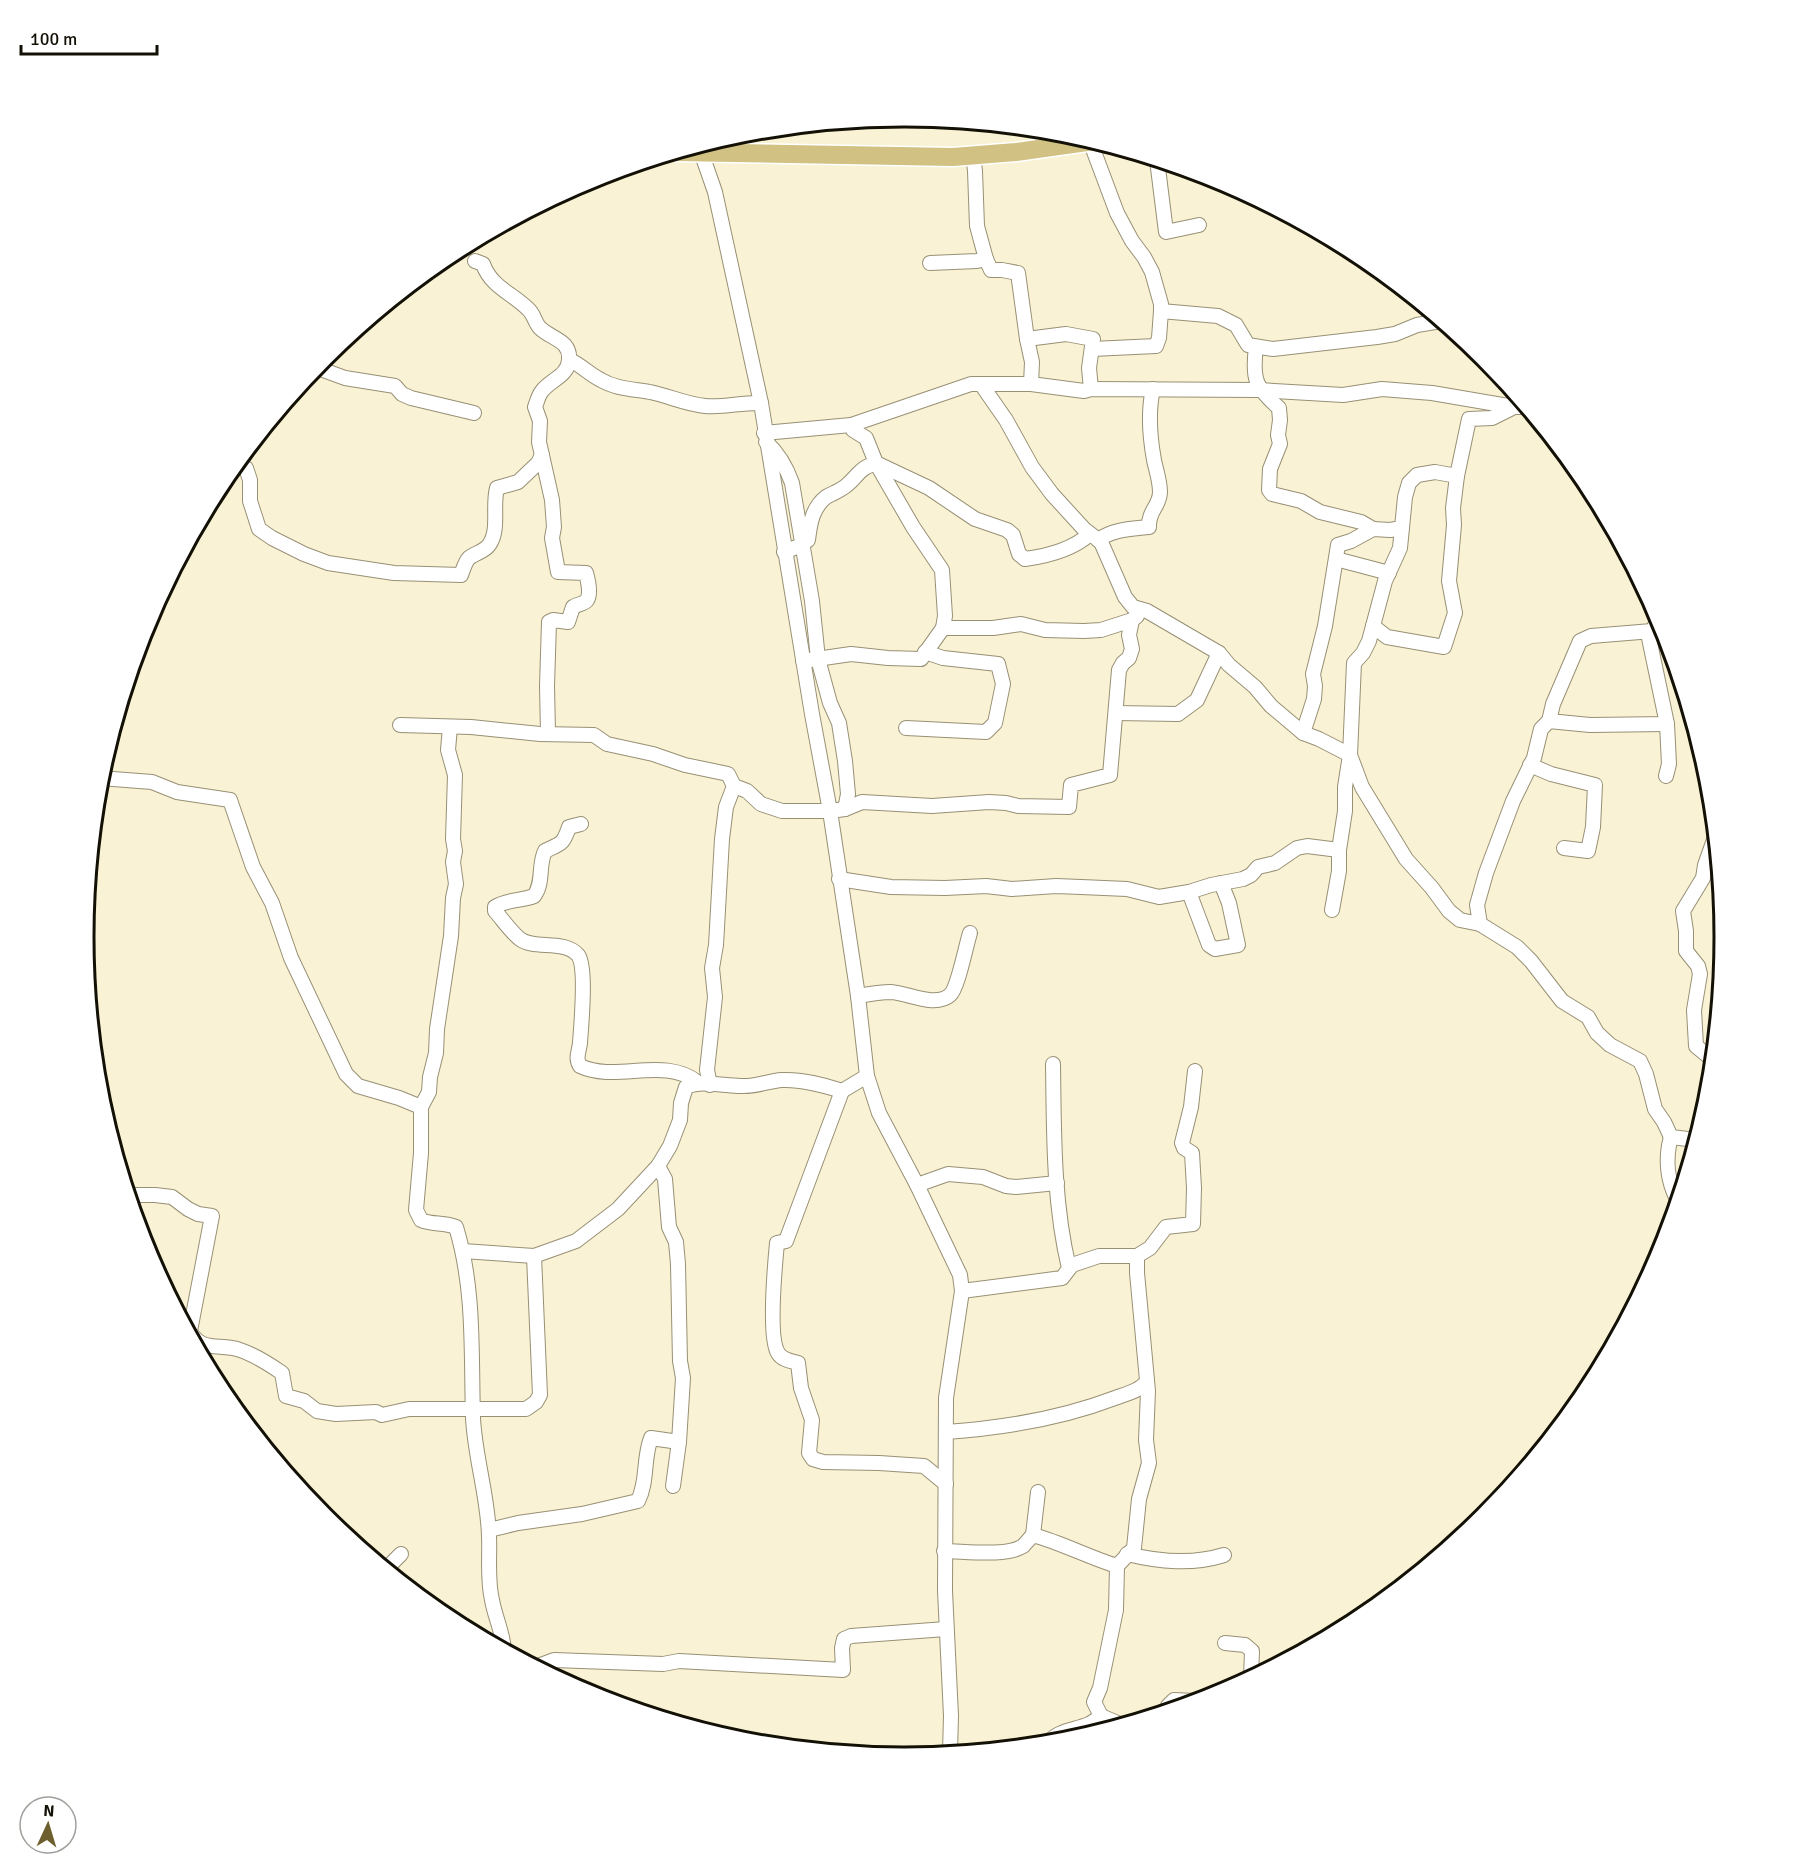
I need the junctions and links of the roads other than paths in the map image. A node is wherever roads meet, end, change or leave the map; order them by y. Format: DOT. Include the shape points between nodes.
graph roads {
  1 [pos="1071,144"];
  2 [pos="713,150"];
  3 [pos="1095,150"];
  4 [pos="700,153"];
  5 [pos="972,155"];
  6 [pos="1158,167"];
  7 [pos="1198,225"];
  8 [pos="986,259"];
  9 [pos="475,261"];
  10 [pos="930,263"];
  11 [pos="1161,311"];
  12 [pos="1432,322"];
  13 [pos="1027,339"];
  14 [pos="1256,347"];
  15 [pos="1092,349"];
  16 [pos="570,360"];
  17 [pos="325,371"];
  18 [pos="981,384"];
  19 [pos="1031,384"];
  20 [pos="1091,389"];
  21 [pos="1153,389"];
  22 [pos="1259,390"];
  23 [pos="1462,398"];
  24 [pos="761,403"];
  25 [pos="1517,406"];
  26 [pos="1518,408"];
  27 [pos="474,413"];
  28 [pos="1469,419"];
  29 [pos="851,425"];
  30 [pos="765,438"];
  31 [pos="542,455"];
  32 [pos="876,463"];
  33 [pos="244,467"];
  34 [pos="1457,476"];
  35 [pos="1342,518"];
  36 [pos="1402,528"];
  37 [pos="1373,529"];
  38 [pos="1094,537"];
  39 [pos="802,544"];
  40 [pos="1338,545"];
  41 [pos="784,552"];
  42 [pos="1336,559"];
  43 [pos="1389,573"];
  44 [pos="1137,615"];
  45 [pos="1373,626"];
  46 [pos="943,628"];
  47 [pos="1653,628"];
  48 [pos="1652,631"];
  49 [pos="925,652"];
  50 [pos="1219,653"];
  51 [pos="818,659"];
  52 [pos="803,661"];
  53 [pos="1116,713"];
  54 [pos="1549,721"];
  55 [pos="1667,724"];
  56 [pos="400,725"];
  57 [pos="450,726"];
  58 [pos="906,728"];
  59 [pos="548,733"];
  60 [pos="1303,733"];
  61 [pos="1350,755"];
  62 [pos="1530,765"];
  63 [pos="1666,776"];
  64 [pos="110,779"];
  65 [pos="734,786"];
  66 [pos="845,809"];
  67 [pos="830,811"];
  68 [pos="581,824"];
  69 [pos="1564,848"];
  70 [pos="1339,850"];
  71 [pos="1710,851"];
  72 [pos="839,879"];
  73 [pos="1221,883"];
  74 [pos="1189,892"];
  75 [pos="1332,910"];
  76 [pos="1480,924"];
  77 [pos="970,933"];
  78 [pos="858,996"];
  79 [pos="1706,1054"];
  80 [pos="1053,1064"];
  81 [pos="1195,1071"];
  82 [pos="867,1076"];
  83 [pos="703,1084"];
  84 [pos="842,1091"];
  85 [pos="421,1107"];
  86 [pos="1671,1137"];
  87 [pos="1689,1139"];
  88 [pos="658,1166"];
  89 [pos="1057,1183"];
  90 [pos="917,1185"];
  91 [pos="1674,1190"];
  92 [pos="137,1196"];
  93 [pos="463,1251"];
  94 [pos="534,1256"];
  95 [pos="1137,1256"];
  96 [pos="1069,1268"];
  97 [pos="962,1291"];
  98 [pos="192,1321"];
  99 [pos="205,1345"];
  100 [pos="1147,1381"];
  101 [pos="473,1408"];
  102 [pos="946,1432"];
  103 [pos="679,1442"];
  104 [pos="946,1484"];
  105 [pos="673,1486"];
  106 [pos="1038,1492"];
  107 [pos="489,1530"];
  108 [pos="1033,1535"];
  109 [pos="944,1551"];
  110 [pos="401,1554"];
  111 [pos="1127,1554"];
  112 [pos="1224,1555"];
  113 [pos="392,1563"];
  114 [pos="1117,1566"];
  115 [pos="946,1629"];
  116 [pos="503,1640"];
  117 [pos="1225,1643"];
  118 [pos="546,1663"];
  119 [pos="1251,1668"];
  120 [pos="1101,1716"];
  121 [pos="1110,1720"];
  122 [pos="1076,1728"];
  123 [pos="950,1745"];
  1 -- 5 [label="main road"];
  2 -- 5 [label="main road" via="866,157"];
  3 -- 11 [label="street" via="1117,213 1152,272"];
  4 -- 24 [label="street" via="715,192"];
  5 -- 8 [label="street" via="977,226"];
  6 -- 7 [label="street" via="1166,232"];
  8 -- 10 [label="street"];
  8 -- 13 [label="street" via="992,270 1017,273"];
  9 -- 16 [label="street" via="483,264 494,284 530,310 539,327 562,340"];
  11 -- 14 [label="street" via="1218,316 1236,325 1248,345"];
  11 -- 15 [label="street" via="1156,346"];
  12 -- 14 [label="street" via="1377,338 1273,349"];
  13 -- 15 [label="street" via="1066,334 1093,339"];
  13 -- 19 [label="street"];
  14 -- 22 [label="street" via="1254,369"];
  15 -- 20 [label="street"];
  16 -- 24 [label="street" via="602,381 628,389 705,406"];
  16 -- 31 [label="street" via="562,375 544,388 535,407"];
  17 -- 27 [label="street" via="395,386 411,398"];
  18 -- 19 [label="street"];
  18 -- 29 [label="street" via="958,388"];
  18 -- 38 [label="street" via="1032,467"];
  19 -- 20 [label="street"];
  20 -- 21 [label="street"];
  21 -- 22 [label="street"];
  21 -- 38 [label="street" via="1151,435 1161,493 1150,513 1149,527"];
  22 -- 23 [label="street" via="1343,395 1382,389"];
  22 -- 35 [label="street" via="1279,408 1280,444 1270,469 1269,490"];
  23 -- 25 [label="street"];
  23 -- 28 [label="street"];
  24 -- 30 [label="street"];
  26 -- 28 [label="street" via="1492,418"];
  28 -- 34 [label="street"];
  29 -- 30 [label="street"];
  29 -- 32 [label="street" via="866,438"];
  30 -- 39 [label="street" via="787,468"];
  30 -- 41 [label="street"];
  31 -- 33 [label="street" via="518,482 497,488 490,544 468,559 460,575 394,573 328,563 304,554 259,529"];
  31 -- 59 [label="street" via="552,500 552,538 558,572 586,573 588,580 586,603 573,607 568,622 549,622"];
  32 -- 38 [label="street" via="929,488 975,519 1007,530 1025,559 1048,555"];
  32 -- 39 [label="street" via="859,470 840,490 826,497 810,521 808,540"];
  32 -- 46 [label="street" via="942,570"];
  34 -- 36 [label="street" via="1435,472 1417,475 1408,483"];
  34 -- 45 [label="street" via="1449,581 1455,613 1444,647 1387,637"];
  35 -- 37 [label="street"];
  35 -- 40 [label="street"];
  36 -- 37 [label="street"];
  36 -- 43 [label="street" via="1400,548"];
  37 -- 40 [label="street"];
  38 -- 44 [label="street" via="1106,550 1125,597"];
  39 -- 41 [label="street"];
  39 -- 51 [label="street"];
  40 -- 42 [label="street"];
  41 -- 52 [label="street"];
  42 -- 43 [label="street"];
  42 -- 60 [label="street" via="1312,674 1314,699"];
  43 -- 45 [label="street"];
  44 -- 46 [label="street" via="1101,630 1084,632 1021,624"];
  44 -- 50 [label="street" via="1147,611"];
  44 -- 53 [label="street" via="1129,635 1130,658 1119,670"];
  45 -- 61 [label="street" via="1363,653 1354,663"];
  46 -- 49 [label="street"];
  47 -- 48 [label="street"];
  48 -- 54 [label="street" via="1591,636 1580,641 1552,704"];
  48 -- 55 [label="street" via="1649,638"];
  49 -- 51 [label="street" via="921,659 851,654"];
  49 -- 58 [label="street" via="943,658 998,664 1003,684 995,723 986,732"];
  50 -- 53 [label="street" via="1197,700 1178,714"];
  50 -- 60 [label="street"];
  51 -- 52 [label="street"];
  51 -- 66 [label="street" via="839,723 848,794"];
  52 -- 67 [label="street"];
  53 -- 66 [label="street" via="1110,775 1071,784 1069,807 1018,806 1006,802 932,806 862,802"];
  54 -- 55 [label="street"];
  54 -- 62 [label="street" via="1541,729"];
  55 -- 63 [label="street"];
  56 -- 57 [label="street"];
  57 -- 59 [label="street"];
  57 -- 85 [label="street" via="448,750 455,775 456,884 436,1053 429,1092"];
  59 -- 65 [label="street" via="594,735 607,744 728,774"];
  60 -- 61 [label="street"];
  61 -- 70 [label="street"];
  61 -- 76 [label="street" via="1362,788 1406,859 1449,911 1460,920"];
  62 -- 69 [label="street" via="1595,785 1588,851"];
  62 -- 76 [label="street" via="1486,873 1477,905"];
  64 -- 85 [label="street" via="152,782 177,792 230,800 291,958 346,1074 358,1086"];
  65 -- 67 [label="street" via="747,791 761,804 782,811"];
  65 -- 83 [label="street" via="726,807 722,838 712,968 715,998"];
  66 -- 67 [label="street"];
  67 -- 72 [label="street"];
  68 -- 83 [label="street" via="569,827 563,842 545,851 534,896 498,905 495,911 521,940 570,949 579,956 583,979 577,1057 580,1066 611,1072 640,1070 689,1075"];
  70 -- 73 [label="street" via="1297,848 1243,879"];
  70 -- 75 [label="street"];
  71 -- 79 [label="street" via="1702,878 1683,911 1686,951 1700,974 1694,1010 1696,1046"];
  72 -- 74 [label="street" via="891,887 1127,889 1159,897"];
  72 -- 78 [label="street"];
  73 -- 74 [label="street"];
  73 -- 74 [label="street" via="1238,945 1215,949 1209,945"];
  76 -- 86 [label="street" via="1517,947 1563,1001 1588,1017 1610,1045 1640,1061 1654,1109"];
  77 -- 78 [label="street" via="951,994 940,1000 890,992"];
  78 -- 82 [label="street"];
  80 -- 89 [label="street"];
  81 -- 95 [label="street" via="1182,1143 1192,1154 1193,1224 1166,1227 1150,1248"];
  82 -- 84 [label="street"];
  82 -- 90 [label="street" via="879,1113"];
  83 -- 84 [label="street" via="744,1087 784,1080"];
  83 -- 88 [label="street" via="686,1087 680,1120"];
  84 -- 104 [label="street" via="786,1241 777,1243 773,1287 775,1346 779,1355 798,1363 801,1388 812,1420 809,1453 813,1459 924,1466"];
  85 -- 93 [label="street" via="416,1210 421,1220 428,1223 456,1227"];
  86 -- 87 [label="street"];
  86 -- 91 [label="street" via="1667,1154"];
  88 -- 94 [label="street" via="618,1209 576,1241"];
  88 -- 103 [label="street" via="665,1179 669,1227 676,1242 678,1264 683,1378"];
  89 -- 90 [label="street" via="1006,1186 983,1177 948,1174"];
  89 -- 96 [label="street"];
  90 -- 97 [label="street" via="960,1275"];
  92 -- 98 [label="street" via="172,1197 198,1214 212,1216"];
  93 -- 94 [label="street"];
  93 -- 101 [label="street" via="471,1322"];
  94 -- 101 [label="street" via="540,1395 526,1409"];
  95 -- 96 [label="street" via="1099,1256"];
  95 -- 100 [label="street"];
  96 -- 97 [label="street" via="1062,1278"];
  97 -- 102 [label="street" via="946,1398"];
  99 -- 101 [label="street" via="240,1350 272,1366 282,1373 286,1396 304,1401 317,1411 382,1415 409,1409"];
  100 -- 102 [label="street" via="1135,1391 1064,1415"];
  100 -- 111 [label="street" via="1149,1463 1139,1499 1134,1548"];
  101 -- 107 [label="street"];
  102 -- 104 [label="street"];
  103 -- 105 [label="street"];
  103 -- 107 [label="street" via="651,1438 638,1501"];
  104 -- 109 [label="street"];
  106 -- 108 [label="street"];
  107 -- 116 [label="street" via="492,1601"];
  108 -- 109 [label="street" via="1014,1549"];
  108 -- 114 [label="street"];
  109 -- 115 [label="street"];
  110 -- 113 [label="street"];
  111 -- 112 [label="street" via="1179,1562 1205,1561"];
  111 -- 114 [label="street"];
  114 -- 120 [label="street" via="1116,1610 1094,1702"];
  115 -- 118 [label="street" via="851,1635 844,1639 842,1647 843,1670 679,1661"];
  115 -- 123 [label="street"];
  117 -- 119 [label="street" via="1245,1645 1252,1651"];
  120 -- 121 [label="street"];
  120 -- 122 [label="street"];
}
